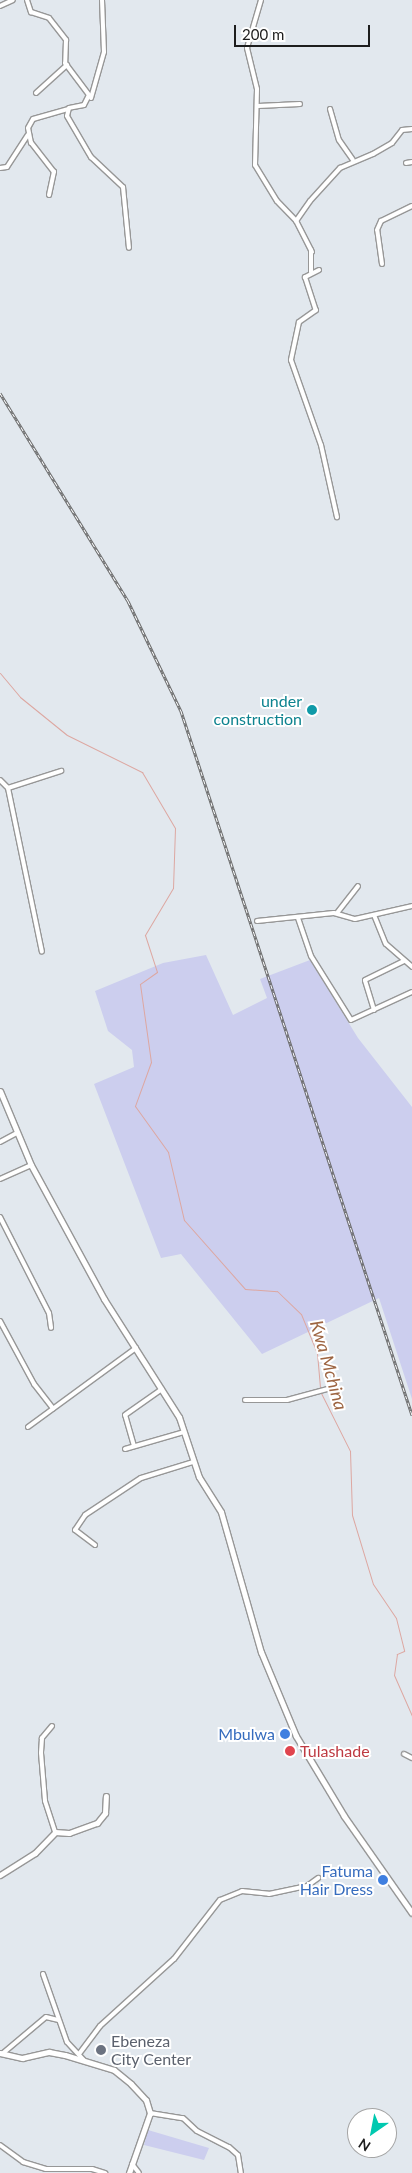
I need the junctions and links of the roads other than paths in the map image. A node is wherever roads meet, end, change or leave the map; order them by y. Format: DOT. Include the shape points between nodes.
graph roads {
  1 [pos="13,0"];
  2 [pos="27,0"];
  3 [pos="102,0"];
  4 [pos="261,0"];
  5 [pos="0,6"];
  6 [pos="67,65"];
  7 [pos="36,93"];
  8 [pos="91,98"];
  9 [pos="300,104"];
  10 [pos="258,106"];
  11 [pos="68,109"];
  12 [pos="330,109"];
  13 [pos="412,129"];
  14 [pos="28,135"];
  15 [pos="353,160"];
  16 [pos="412,162"];
  17 [pos="406,163"];
  18 [pos="0,168"];
  19 [pos="50,195"];
  20 [pos="412,206"];
  21 [pos="296,221"];
  22 [pos="130,248"];
  23 [pos="382,264"];
  24 [pos="319,270"];
  25 [pos="311,272"];
  26 [pos="337,517"];
  27 [pos="61,772"];
  28 [pos="0,780"];
  29 [pos="8,788"];
  30 [pos="358,886"];
  31 [pos="412,906"];
  32 [pos="337,913"];
  33 [pos="374,915"];
  34 [pos="298,918"];
  35 [pos="257,921"];
  36 [pos="42,952"];
  37 [pos="404,961"];
  38 [pos="412,967"];
  39 [pos="412,992"];
  40 [pos="374,1010"];
  41 [pos="0,1091"];
  42 [pos="17,1133"];
  43 [pos="0,1142"];
  44 [pos="31,1165"];
  45 [pos="0,1179"];
  46 [pos="0,1217"];
  47 [pos="0,1321"];
  48 [pos="51,1328"];
  49 [pos="7,1334"];
  50 [pos="0,1335"];
  51 [pos="136,1348"];
  52 [pos="336,1386"];
  53 [pos="162,1389"];
  54 [pos="244,1400"];
  55 [pos="53,1408"];
  56 [pos="28,1427"];
  57 [pos="184,1432"];
  58 [pos="134,1446"];
  59 [pos="125,1449"];
  60 [pos="193,1462"];
  61 [pos="94,1545"];
  62 [pos="52,1726"];
  63 [pos="404,1754"];
  64 [pos="412,1758"];
  65 [pos="106,1796"];
  66 [pos="55,1832"];
  67 [pos="0,1875"];
  68 [pos="318,1878"];
  69 [pos="412,1913"];
  70 [pos="42,1974"];
  71 [pos="58,2020"];
  72 [pos="1,2053"];
  73 [pos="79,2054"];
  74 [pos="87,2062"];
  75 [pos="150,2112"];
  76 [pos="0,2145"];
  77 [pos="132,2164"];
  78 [pos="81,2171"];
  79 [pos="105,2173"];
  80 [pos="129,2173"];
  81 [pos="139,2173"];
  82 [pos="241,2173"];
  1 -- 5 [label="street"];
  2 -- 6 [label="street" via="31,12 48,18 66,40"];
  3 -- 8 [label="street" via="104,52"];
  4 -- 10 [label="street" via="247,48 255,72"];
  6 -- 7 [label="street"];
  6 -- 8 [label="street"];
  8 -- 11 [label="street"];
  9 -- 10 [label="street"];
  10 -- 21 [label="street" via="255,165 275,198"];
  11 -- 14 [label="street" via="33,119"];
  11 -- 22 [label="street" via="68,119 89,155 125,193"];
  12 -- 15 [label="street" via="339,140"];
  13 -- 15 [label="street" via="402,130 392,143 373,154"];
  14 -- 18 [label="street" via="10,156 7,167"];
  14 -- 19 [label="street" via="40,158 52,169"];
  15 -- 21 [label="street" via="331,176"];
  16 -- 17 [label="street"];
  20 -- 23 [label="street" via="381,221 377,230"];
  21 -- 25 [label="street" via="311,251"];
  24 -- 25 [label="street"];
  25 -- 26 [label="street" via="305,282 316,310 298,322 291,360 321,445"];
  27 -- 29 [label="street"];
  28 -- 29 [label="street"];
  29 -- 36 [label="street"];
  30 -- 32 [label="street"];
  31 -- 33 [label="street"];
  32 -- 33 [label="street" via="355,919"];
  32 -- 34 [label="street"];
  33 -- 37 [label="street" via="386,944"];
  34 -- 35 [label="street"];
  34 -- 40 [label="street" via="311,956 349,1019 356,1021"];
  37 -- 38 [label="street"];
  37 -- 40 [label="street" via="365,980"];
  39 -- 40 [label="street"];
  41 -- 42 [label="street"];
  42 -- 43 [label="street"];
  42 -- 44 [label="street"];
  44 -- 45 [label="street"];
  44 -- 51 [label="street"];
  46 -- 48 [label="street" via="49,1313"];
  47 -- 49 [label="street"];
  49 -- 50 [label="street"];
  49 -- 55 [label="street"];
  51 -- 53 [label="street"];
  51 -- 55 [label="street"];
  52 -- 54 [label="street" via="287,1400"];
  53 -- 57 [label="street"];
  53 -- 58 [label="street" via="125,1415"];
  55 -- 56 [label="street"];
  57 -- 58 [label="street"];
  57 -- 60 [label="street"];
  58 -- 59 [label="street"];
  60 -- 61 [label="street" via="136,1481 85,1515 75,1530"];
  60 -- 69 [label="street" via="221,1512 256,1637 296,1736 344,1816"];
  62 -- 66 [label="street" via="41,1747 45,1801"];
  63 -- 64 [label="street"];
  65 -- 66 [label="street" via="105,1813 97,1823 69,1833"];
  66 -- 67 [label="street" via="35,1853"];
  68 -- 73 [label="street" via="307,1886 269,1894 242,1891 220,1900 174,1958 100,2026"];
  70 -- 71 [label="street"];
  71 -- 72 [label="street" via="46,2016"];
  71 -- 73 [label="street" via="67,2042"];
  72 -- 74 [label="street" via="28,2058 49,2052"];
  73 -- 74 [label="street"];
  74 -- 75 [label="street" via="117,2072 140,2093"];
  75 -- 77 [label="street"];
  75 -- 82 [label="street" via="187,2119 197,2130 229,2146 238,2155"];
  76 -- 78 [label="street" via="23,2162 46,2170"];
  77 -- 80 [label="street"];
  77 -- 81 [label="street"];
  78 -- 79 [label="street"];
}
